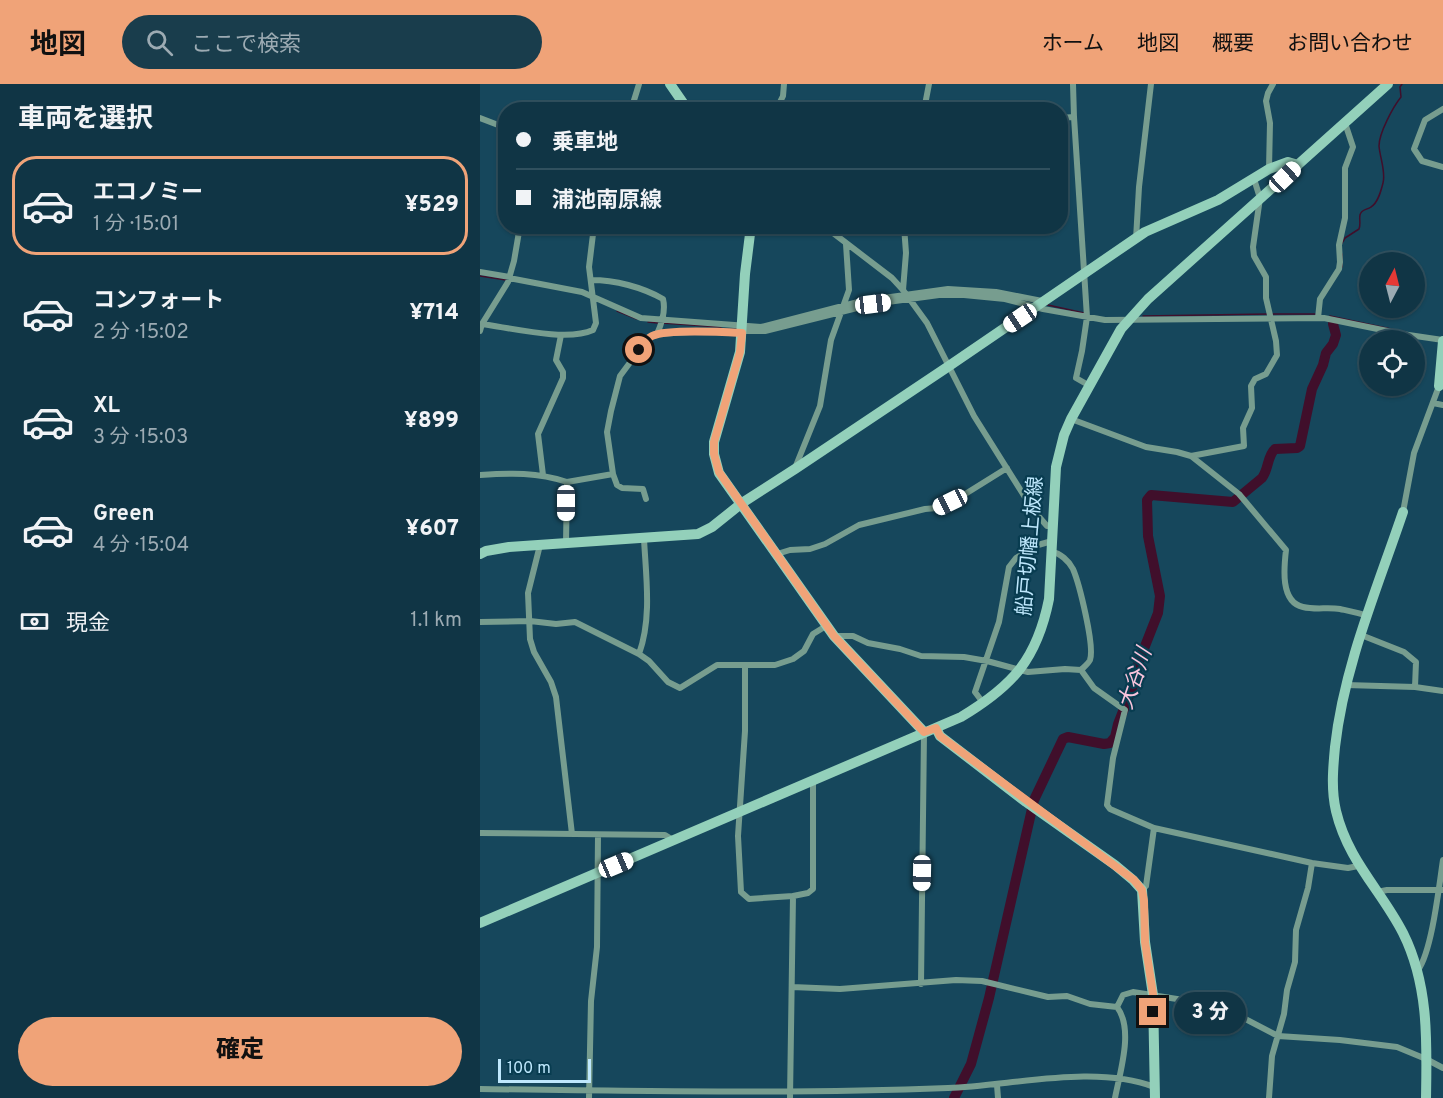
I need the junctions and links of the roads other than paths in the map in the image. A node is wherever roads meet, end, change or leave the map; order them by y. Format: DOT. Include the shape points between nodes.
graph roads {
  1 [pos="639,84"];
  2 [pos="670,84"];
  3 [pos="784,84"];
  4 [pos="929,84"];
  5 [pos="1073,84"];
  6 [pos="1151,84"];
  7 [pos="1273,84"];
  8 [pos="1388,84"];
  9 [pos="633,102"];
  10 [pos="682,102"];
  11 [pos="780,102"];
  12 [pos="926,102"];
  13 [pos="1443,109"];
  14 [pos="1068,117"];
  15 [pos="1074,117"];
  16 [pos="480,118"];
  17 [pos="1346,123"];
  18 [pos="498,125"];
  19 [pos="1298,165"];
  20 [pos="1443,167"];
  21 [pos="1269,170"];
  22 [pos="1254,179"];
  23 [pos="1259,201"];
  24 [pos="518,234"];
  25 [pos="593,234"];
  26 [pos="750,234"];
  27 [pos="834,234"];
  28 [pos="905,234"];
  29 [pos="1136,238"];
  30 [pos="846,244"];
  31 [pos="480,272"];
  32 [pos="1084,273"];
  33 [pos="509,279"];
  34 [pos="591,280"];
  35 [pos="907,295"];
  36 [pos="593,298"];
  37 [pos="1041,304"];
  38 [pos="842,309"];
  39 [pos="1086,315"];
  40 [pos="1269,316"];
  41 [pos="1318,318"];
  42 [pos="1129,319"];
  43 [pos="662,322"];
  44 [pos="481,328"];
  45 [pos="742,330"];
  46 [pos="657,334"];
  47 [pos="561,335"];
  48 [pos="1443,341"];
  49 [pos="949,366"];
  50 [pos="1090,386"];
  51 [pos="1439,386"];
  52 [pos="1433,403"];
  53 [pos="1443,405"];
  54 [pos="1071,419"];
  55 [pos="1191,456"];
  56 [pos="1007,468"];
  57 [pos="795,469"];
  58 [pos="613,474"];
  59 [pos="480,475"];
  60 [pos="543,475"];
  61 [pos="567,482"];
  62 [pos="646,499"];
  63 [pos="742,503"];
  64 [pos="1402,512"];
  65 [pos="1053,526"];
  66 [pos="644,539"];
  67 [pos="566,543"];
  68 [pos="540,545"];
  69 [pos="1052,546"];
  70 [pos="480,554"];
  71 [pos="777,554"];
  72 [pos="1368,616"];
  73 [pos="530,621"];
  74 [pos="480,622"];
  75 [pos="826,626"];
  76 [pos="1361,635"];
  77 [pos="834,636"];
  78 [pos="639,654"];
  79 [pos="987,661"];
  80 [pos="745,666"];
  81 [pos="1020,670"];
  82 [pos="1081,670"];
  83 [pos="1345,685"];
  84 [pos="1415,687"];
  85 [pos="1443,691"];
  86 [pos="984,704"];
  87 [pos="936,728"];
  88 [pos="924,732"];
  89 [pos="813,780"];
  90 [pos="739,813"];
  91 [pos="1154,828"];
  92 [pos="480,832"];
  93 [pos="572,834"];
  94 [pos="598,835"];
  95 [pos="673,841"];
  96 [pos="1443,860"];
  97 [pos="1312,863"];
  98 [pos="1359,866"];
  99 [pos="597,873"];
  100 [pos="1142,890"];
  101 [pos="1441,890"];
  102 [pos="1377,892"];
  103 [pos="793,896"];
  104 [pos="480,923"];
  105 [pos="1418,970"];
  106 [pos="921,984"];
  107 [pos="792,987"];
  108 [pos="1153,994"];
  109 [pos="1117,1007"];
  110 [pos="1278,1036"];
  111 [pos="1426,1059"];
  112 [pos="1443,1068"];
  113 [pos="1119,1077"];
  114 [pos="997,1085"];
  115 [pos="480,1089"];
  116 [pos="589,1090"];
  117 [pos="1155,1092"];
  118 [pos="790,1095"];
  119 [pos="589,1098"];
  120 [pos="998,1098"];
  121 [pos="1115,1098"];
  122 [pos="1269,1098"];
  123 [pos="1426,1098"];
  1 -- 9 [label="street"];
  2 -- 10 [label="main road"];
  3 -- 11 [label="street"];
  4 -- 12 [label="street"];
  5 -- 15 [label="street"];
  6 -- 29 [label="street"];
  7 -- 21 [label="street" via="1266,101 1270,123"];
  8 -- 17 [label="main road, 船戸切幡上板線"];
  13 -- 20 [label="street" via="1425,120 1414,149 1422,160"];
  14 -- 15 [label="street"];
  15 -- 32 [label="street"];
  16 -- 18 [label="street"];
  17 -- 19 [label="main road, 船戸切幡上板線"];
  17 -- 41 [label="street" via="1353,147 1345,168 1340,262 1320,299"];
  19 -- 21 [label="main road" via="1285,163"];
  19 -- 23 [label="main road, 船戸切幡上板線"];
  21 -- 22 [label="main road"];
  22 -- 23 [label="street"];
  22 -- 29 [label="main road"];
  23 -- 40 [label="street" via="1253,247 1266,277"];
  23 -- 42 [label="main road, 船戸切幡上板線"];
  24 -- 33 [label="street"];
  25 -- 34 [label="street"];
  26 -- 45 [label="main road"];
  27 -- 30 [label="street"];
  28 -- 35 [label="street"];
  29 -- 32 [label="main road"];
  30 -- 35 [label="street" via="892,278"];
  30 -- 38 [label="street" via="849,290"];
  31 -- 33 [label="street"];
  32 -- 37 [label="main road"];
  32 -- 39 [label="street"];
  33 -- 36 [label="street" via="574,290"];
  33 -- 44 [label="street"];
  34 -- 36 [label="street"];
  34 -- 43 [label="street" via="620,283 663,299"];
  35 -- 37 [label="street" via="963,295"];
  35 -- 38 [label="street"];
  35 -- 49 [label="street"];
  36 -- 43 [label="street" via="632,315"];
  36 -- 47 [label="street" via="593,330"];
  37 -- 39 [label="street"];
  37 -- 49 [label="main road"];
  38 -- 45 [label="street"];
  38 -- 57 [label="street" via="831,340 820,406"];
  39 -- 42 [label="street" via="1105,320"];
  39 -- 50 [label="street" via="1076,378"];
  40 -- 41 [label="street"];
  40 -- 42 [label="street"];
  40 -- 55 [label="street" via="1277,356 1266,374 1251,386 1251,408 1243,428 1244,446"];
  41 -- 48 [label="street"];
  42 -- 50 [label="main road, 船戸切幡上板線"];
  43 -- 45 [label="street"];
  43 -- 46 [label="street"];
  44 -- 47 [label="street"];
  45 -- 46 [label="street"];
  45 -- 63 [label="main road" via="740,352 714,442 719,472"];
  46 -- 58 [label="street" via="649,337 620,376 607,432"];
  47 -- 60 [label="street" via="556,360 563,378 538,434"];
  48 -- 51 [label="main road"];
  49 -- 56 [label="street"];
  49 -- 57 [label="main road"];
  50 -- 54 [label="main road, 船戸切幡上板線"];
  51 -- 52 [label="street"];
  52 -- 53 [label="street"];
  52 -- 64 [label="street" via="1414,453"];
  54 -- 55 [label="street" via="1146,447"];
  54 -- 65 [label="main road, 船戸切幡上板線" via="1056,467"];
  55 -- 72 [label="street" via="1240,495 1286,550 1284,576 1294,602 1302,607 1339,609"];
  56 -- 65 [label="street" via="1033,510 1047,526"];
  56 -- 71 [label="street" via="937,508 859,525 817,547"];
  57 -- 63 [label="main road"];
  58 -- 61 [label="street"];
  58 -- 62 [label="street" via="617,485 643,489"];
  59 -- 60 [label="street"];
  60 -- 61 [label="street"];
  61 -- 67 [label="street"];
  63 -- 66 [label="main road" via="698,534"];
  63 -- 71 [label="main road"];
  64 -- 72 [label="main road"];
  65 -- 69 [label="main road, 船戸切幡上板線"];
  66 -- 67 [label="main road"];
  66 -- 78 [label="street" via="646,625"];
  67 -- 68 [label="main road"];
  68 -- 70 [label="main road" via="486,550"];
  68 -- 73 [label="street" via="528,593"];
  69 -- 79 [label="street" via="1038,545 1009,567"];
  69 -- 81 [label="main road, 船戸切幡上板線" via="1045,618"];
  69 -- 82 [label="street" via="1072,568 1085,613 1091,650 1090,661"];
  71 -- 75 [label="main road"];
  72 -- 76 [label="main road"];
  73 -- 74 [label="street"];
  73 -- 78 [label="street" via="575,622"];
  73 -- 93 [label="street" via="534,652 556,697"];
  75 -- 77 [label="main road"];
  75 -- 80 [label="street" via="813,634 804,651 793,659 775,665"];
  76 -- 83 [label="main road"];
  76 -- 84 [label="street" via="1404,652 1416,662"];
  77 -- 79 [label="street" via="853,636 921,656"];
  77 -- 88 [label="main road"];
  78 -- 80 [label="street" via="668,682 680,688 717,665"];
  79 -- 81 [label="street"];
  79 -- 86 [label="street" via="975,692"];
  80 -- 90 [label="street"];
  81 -- 82 [label="street"];
  81 -- 86 [label="main road, 船戸切幡上板線"];
  82 -- 91 [label="street" via="1094,688 1125,710 1107,805"];
  83 -- 84 [label="street"];
  83 -- 98 [label="main road" via="1338,715 1332,787 1341,828"];
  84 -- 85 [label="street"];
  86 -- 87 [label="main road, 船戸切幡上板線"];
  87 -- 88 [label="main road, 船戸切幡上板線"];
  87 -- 100 [label="main road" via="940,736 1134,880"];
  88 -- 89 [label="main road, 船戸切幡上板線"];
  88 -- 106 [label="street"];
  89 -- 90 [label="main road, 船戸切幡上板線"];
  89 -- 103 [label="street" via="813,889"];
  90 -- 95 [label="main road, 船戸切幡上板線"];
  90 -- 103 [label="street" via="741,892 749,899"];
  91 -- 97 [label="street"];
  91 -- 100 [label="street" via="1146,886"];
  92 -- 93 [label="street"];
  93 -- 94 [label="street"];
  94 -- 95 [label="street" via="664,835"];
  94 -- 99 [label="street"];
  95 -- 99 [label="main road, 船戸切幡上板線"];
  96 -- 101 [label="street"];
  97 -- 98 [label="street"];
  97 -- 110 [label="street"];
  98 -- 102 [label="main road"];
  99 -- 104 [label="main road, 船戸切幡上板線"];
  99 -- 116 [label="street"];
  100 -- 108 [label="main road"];
  101 -- 102 [label="street"];
  101 -- 105 [label="street"];
  102 -- 105 [label="main road" via="1403,934"];
  103 -- 107 [label="street"];
  105 -- 111 [label="main road" via="1423,992"];
  106 -- 107 [label="street" via="840,989"];
  106 -- 109 [label="street" via="956,980 990,983 1048,998 1067,996"];
  107 -- 118 [label="street"];
  108 -- 109 [label="street" via="1123,995"];
  108 -- 110 [label="street" via="1230,1011"];
  108 -- 117 [label="main road"];
  109 -- 113 [label="street" via="1124,1016 1126,1032"];
  110 -- 111 [label="street" via="1397,1047"];
  110 -- 122 [label="street" via="1272,1056"];
  111 -- 112 [label="street"];
  111 -- 123 [label="main road"];
  113 -- 114 [label="street"];
  113 -- 117 [label="street" via="1137,1080"];
  113 -- 121 [label="street"];
  114 -- 118 [label="street"];
  114 -- 120 [label="street"];
  115 -- 116 [label="street"];
  116 -- 118 [label="street"];
  116 -- 119 [label="street"];
}
